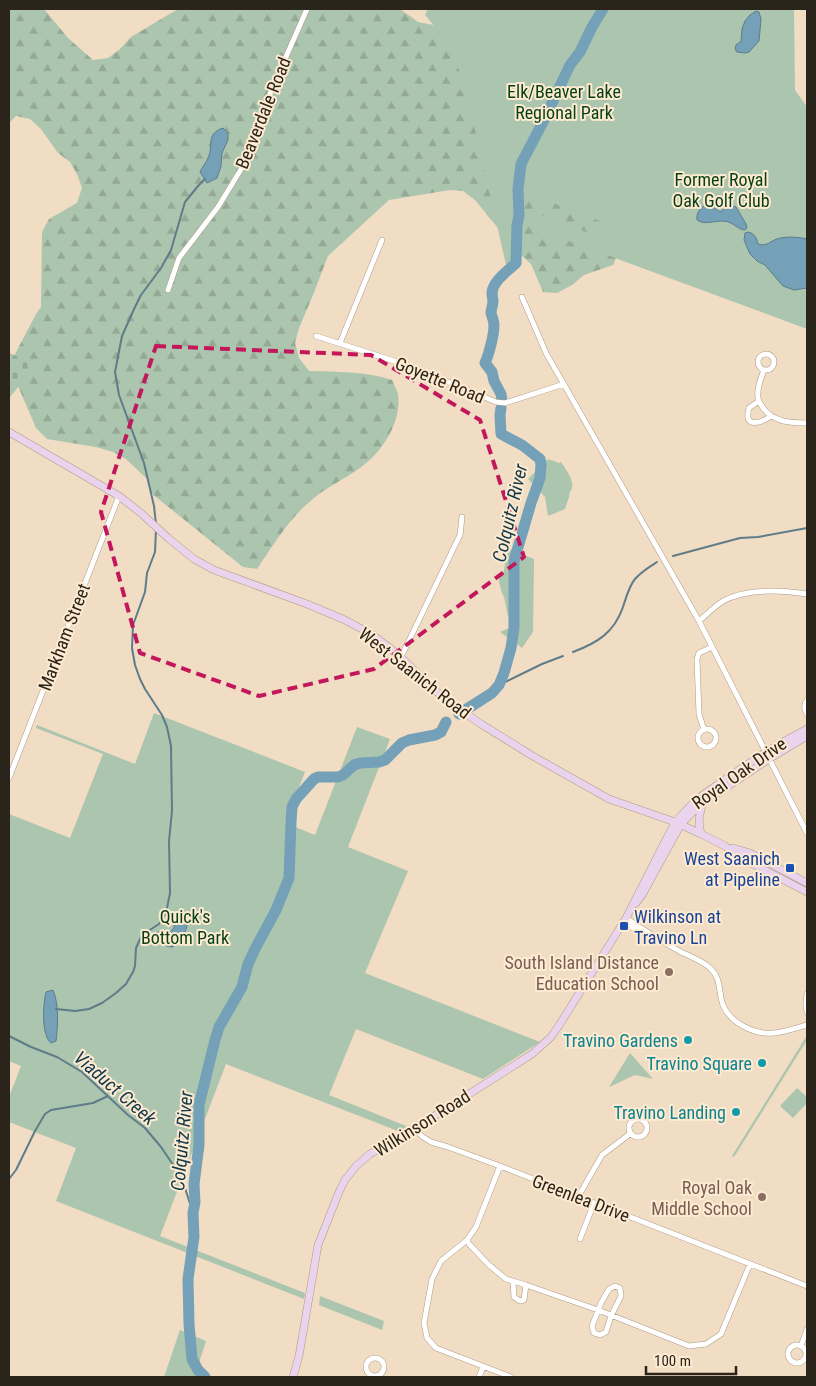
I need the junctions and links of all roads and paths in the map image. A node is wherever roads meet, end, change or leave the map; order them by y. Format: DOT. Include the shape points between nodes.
graph roads {
  1 [pos="307,9"];
  2 [pos="382,240"];
  3 [pos="168,290"];
  4 [pos="522,297"];
  5 [pos="316,336"];
  6 [pos="340,343"];
  7 [pos="764,370"];
  8 [pos="564,384"];
  9 [pos="758,401"];
  10 [pos="771,416"];
  11 [pos="807,423"];
  12 [pos="9,432"];
  13 [pos="118,496"];
  14 [pos="462,516"];
  15 [pos="807,594"];
  16 [pos="699,621"];
  17 [pos="712,647"];
  18 [pos="401,657"];
  19 [pos="807,700"];
  20 [pos="807,714"];
  21 [pos="807,729"];
  22 [pos="704,730"];
  23 [pos="807,736"];
  24 [pos="768,756"];
  25 [pos="9,778"];
  26 [pos="704,803"];
  27 [pos="678,823"];
  28 [pos="807,833"];
  29 [pos="701,834"];
  30 [pos="725,846"];
  31 [pos="807,883"];
  32 [pos="807,892"];
  33 [pos="626,918"];
  34 [pos="807,994"];
  35 [pos="807,1012"];
  36 [pos="807,1026"];
  37 [pos="414,1129"];
  38 [pos="631,1134"];
  39 [pos="500,1166"];
  40 [pos="578,1197"];
  41 [pos="594,1203"];
  42 [pos="580,1239"];
  43 [pos="467,1240"];
  44 [pos="750,1264"];
  45 [pos="513,1282"];
  46 [pos="526,1285"];
  47 [pos="807,1286"];
  48 [pos="598,1310"];
  49 [pos="611,1316"];
  50 [pos="807,1329"];
  51 [pos="801,1346"];
  52 [pos="483,1367"];
  53 [pos="293,1377"];
  54 [pos="480,1377"];
  55 [pos="512,1377"];
  1 -- 3 [label="street, Beaverdale Road" via="271,91 251,154 218,207 179,258"];
  2 -- 6 [label="street"];
  4 -- 8 [label="street" via="546,353"];
  5 -- 6 [label="street, Goyette Road"];
  6 -- 8 [label="street, Goyette Road" via="410,366 506,404"];
  7 -- 9 [label="street"];
  8 -- 16 [label="street"];
  9 -- 10 [label="street"];
  9 -- 10 [label="street" via="751,406 748,418 760,423"];
  10 -- 11 [label="street"];
  12 -- 13 [label="main road, West Saanich Road"];
  13 -- 18 [label="main road, West Saanich Road" via="194,559 214,570 345,620 373,635"];
  13 -- 25 [label="street, Markham Street"];
  14 -- 18 [label="street" via="460,535"];
  15 -- 16 [label="street" via="768,591 734,596 710,610"];
  16 -- 17 [label="street"];
  17 -- 22 [label="street" via="699,653 697,658 699,714"];
  17 -- 24 [label="street"];
  18 -- 27 [label="main road, West Saanich Road" via="433,689 512,744 609,799"];
  19 -- 20 [label="street" via="804,705"];
  21 -- 24 [label="main road, Royal Oak Drive"];
  23 -- 24 [label="main road, Royal Oak Drive"];
  24 -- 26 [label="main road, Royal Oak Drive"];
  24 -- 27 [label="main road, Royal Oak Drive" via="704,795"];
  24 -- 28 [label="street"];
  26 -- 27 [label="main road, Royal Oak Drive"];
  26 -- 29 [label="main road" via="698,820"];
  27 -- 29 [label="main road, West Saanich Road"];
  27 -- 33 [label="main road, Wilkinson Road"];
  29 -- 30 [label="main road, West Saanich Road"];
  30 -- 31 [label="main road, West Saanich Road" via="750,854"];
  30 -- 32 [label="main road, West Saanich Road"];
  33 -- 36 [label="street" via="640,932 650,933 712,970 727,1011 747,1028 774,1033"];
  33 -- 37 [label="main road, Wilkinson Road" via="551,1037 532,1054"];
  34 -- 35 [label="street"];
  37 -- 39 [label="street, Greenlea Drive" via="431,1142"];
  37 -- 53 [label="main road, Wilkinson Road" via="370,1154 356,1166 342,1186 318,1245 300,1356"];
  38 -- 40 [label="street" via="602,1155"];
  39 -- 40 [label="street, Greenlea Drive"];
  39 -- 43 [label="street" via="476,1227"];
  40 -- 41 [label="street, Greenlea Drive"];
  41 -- 42 [label="street"];
  41 -- 44 [label="street, Greenlea Drive"];
  43 -- 45 [label="street" via="489,1265"];
  43 -- 52 [label="street" via="441,1261 432,1279 424,1323 426,1338 436,1348"];
  44 -- 47 [label="street, Greenlea Drive"];
  44 -- 49 [label="street" via="721,1334 706,1344 689,1346"];
  45 -- 46 [label="street"];
  45 -- 46 [label="street" via="514,1297 520,1301 524,1300"];
  46 -- 48 [label="street"];
  48 -- 49 [label="street"];
  48 -- 49 [label="street" via="592,1326 594,1333 600,1336 606,1332"];
  48 -- 49 [label="street" via="609,1289 620,1288 621,1296"];
  50 -- 51 [label="street"];
  52 -- 54 [label="street"];
  52 -- 55 [label="street"];
}
